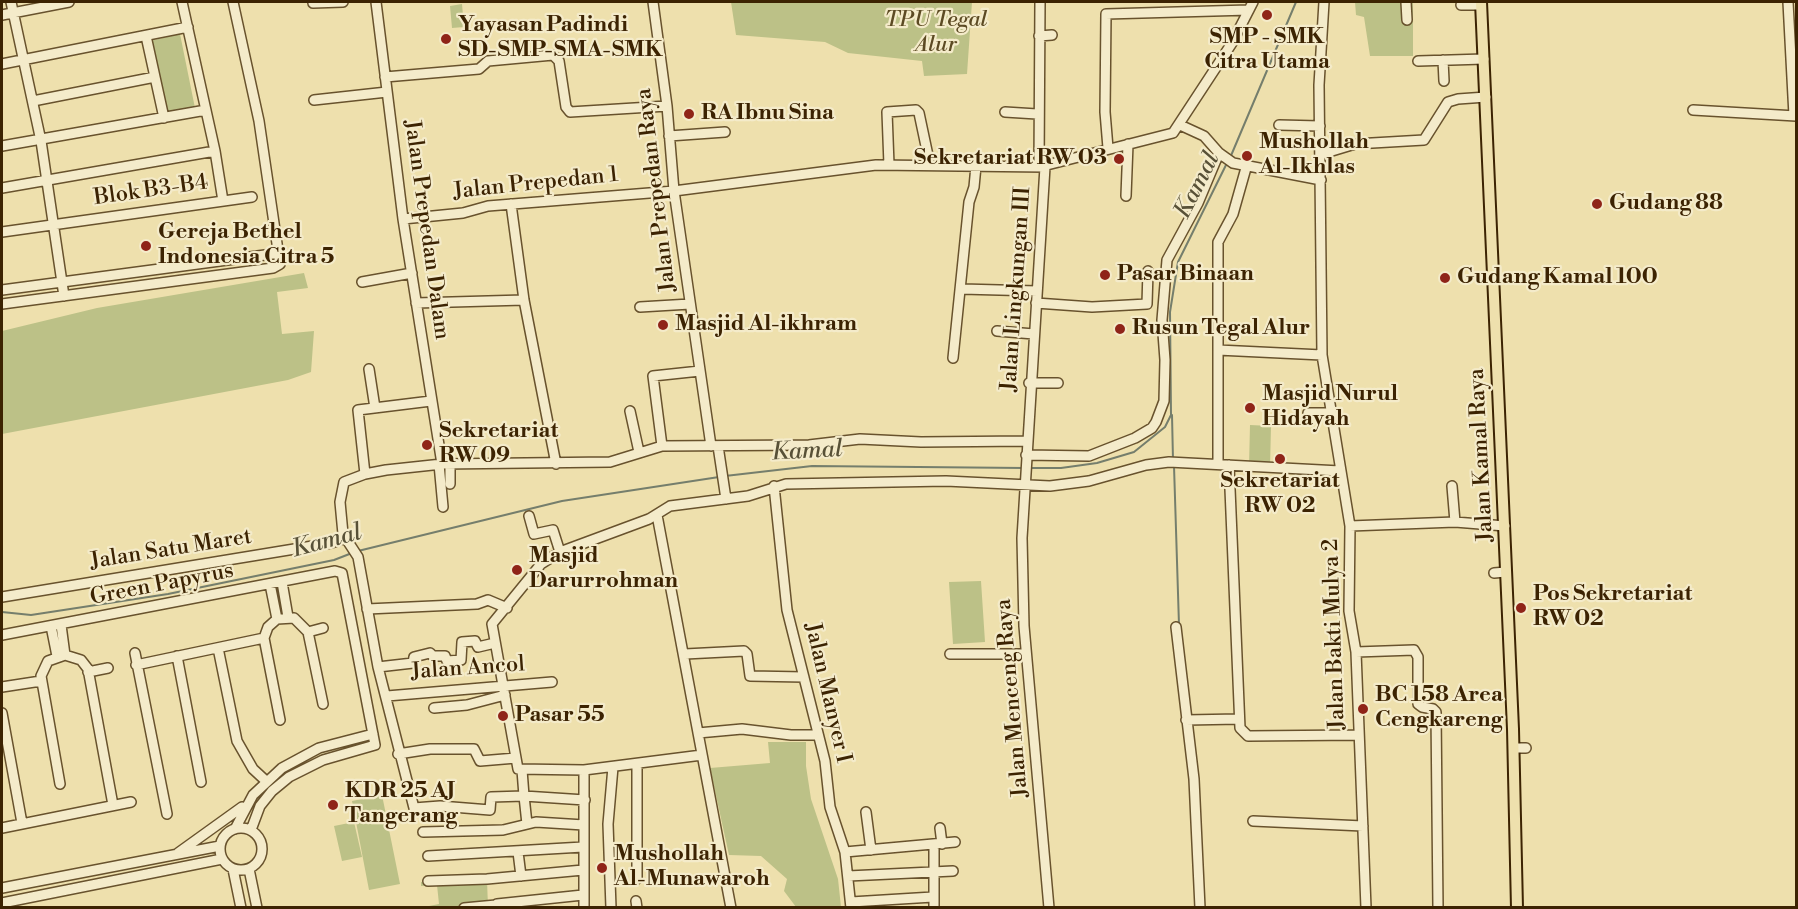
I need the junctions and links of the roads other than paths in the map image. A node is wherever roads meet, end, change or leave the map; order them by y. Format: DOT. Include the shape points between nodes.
graph roads {
  1 [pos="12,2"];
  2 [pos="69,2"];
  3 [pos="182,2"];
  4 [pos="233,2"];
  5 [pos="343,2"];
  6 [pos="375,2"];
  7 [pos="653,2"];
  8 [pos="1040,2"];
  9 [pos="1125,2"];
  10 [pos="1324,2"];
  11 [pos="1406,2"];
  12 [pos="1788,2"];
  13 [pos="313,3"];
  14 [pos="1481,3"];
  15 [pos="1461,5"];
  16 [pos="1251,6"];
  17 [pos="14,13"];
  18 [pos="1125,14"];
  19 [pos="2,15"];
  20 [pos="1407,20"];
  21 [pos="188,27"];
  22 [pos="1052,35"];
  23 [pos="146,36"];
  24 [pos="1039,36"];
  25 [pos="24,59"];
  26 [pos="1484,59"];
  27 [pos="1443,60"];
  28 [pos="1418,61"];
  29 [pos="2,64"];
  30 [pos="155,77"];
  31 [pos="385,77"];
  32 [pos="1444,81"];
  33 [pos="387,92"];
  34 [pos="1486,97"];
  35 [pos="314,100"];
  36 [pos="33,101"];
  37 [pos="667,105"];
  38 [pos="206,110"];
  39 [pos="1693,110"];
  40 [pos="1005,112"];
  41 [pos="1037,114"];
  42 [pos="1795,116"];
  43 [pos="164,118"];
  44 [pos="1180,124"];
  45 [pos="1279,124"];
  46 [pos="1320,126"];
  47 [pos="725,132"];
  48 [pos="669,136"];
  49 [pos="41,141"];
  50 [pos="1128,144"];
  51 [pos="2,146"];
  52 [pos="1108,148"];
  53 [pos="215,151"];
  54 [pos="1220,154"];
  55 [pos="1322,154"];
  56 [pos="889,165"];
  57 [pos="930,165"];
  58 [pos="976,166"];
  59 [pos="1042,167"];
  60 [pos="1246,168"];
  61 [pos="1321,180"];
  62 [pos="48,182"];
  63 [pos="2,188"];
  64 [pos="674,191"];
  65 [pos="1126,196"];
  66 [pos="252,197"];
  67 [pos="223,201"];
  68 [pos="511,204"];
  69 [pos="403,219"];
  70 [pos="55,225"];
  71 [pos="2,232"];
  72 [pos="280,253"];
  73 [pos="1148,271"];
  74 [pos="412,273"];
  75 [pos="362,282"];
  76 [pos="62,283"];
  77 [pos="962,289"];
  78 [pos="2,290"];
  79 [pos="1037,291"];
  80 [pos="64,297"];
  81 [pos="524,300"];
  82 [pos="417,303"];
  83 [pos="1036,303"];
  84 [pos="2,304"];
  85 [pos="690,304"];
  86 [pos="640,307"];
  87 [pos="997,332"];
  88 [pos="1034,334"];
  89 [pos="1218,350"];
  90 [pos="1322,356"];
  91 [pos="953,358"];
  92 [pos="369,369"];
  93 [pos="700,371"];
  94 [pos="1029,383"];
  95 [pos="1058,383"];
  96 [pos="431,401"];
  97 [pos="375,408"];
  98 [pos="630,411"];
  99 [pos="1308,413"];
  100 [pos="1330,413"];
  101 [pos="1026,441"];
  102 [pos="662,446"];
  103 [pos="715,446"];
  104 [pos="639,452"];
  105 [pos="1026,458"];
  106 [pos="444,464"];
  107 [pos="556,464"];
  108 [pos="1218,464"];
  109 [pos="1229,465"];
  110 [pos="1340,471"];
  111 [pos="365,474"];
  112 [pos="1024,480"];
  113 [pos="450,484"];
  114 [pos="774,486"];
  115 [pos="1452,486"];
  116 [pos="726,499"];
  117 [pos="443,507"];
  118 [pos="657,515"];
  119 [pos="528,516"];
  120 [pos="1455,522"];
  121 [pos="1350,526"];
  122 [pos="1505,526"];
  123 [pos="342,534"];
  124 [pos="560,552"];
  125 [pos="1506,572"];
  126 [pos="1494,573"];
  127 [pos="282,582"];
  128 [pos="270,584"];
  129 [pos="2,597"];
  130 [pos="507,608"];
  131 [pos="367,609"];
  132 [pos="288,617"];
  133 [pos="277,619"];
  134 [pos="56,625"];
  135 [pos="1176,627"];
  136 [pos="323,628"];
  137 [pos="308,632"];
  138 [pos="2,634"];
  139 [pos="264,638"];
  140 [pos="495,643"];
  141 [pos="218,648"];
  142 [pos="1356,652"];
  143 [pos="135,653"];
  144 [pos="685,654"];
  145 [pos="950,654"];
  146 [pos="1026,654"];
  147 [pos="61,655"];
  148 [pos="177,656"];
  149 [pos="136,665"];
  150 [pos="378,667"];
  151 [pos="108,668"];
  152 [pos="88,672"];
  153 [pos="804,677"];
  154 [pos="41,681"];
  155 [pos="552,682"];
  156 [pos="2,687"];
  157 [pos="504,691"];
  158 [pos="387,696"];
  159 [pos="323,704"];
  160 [pos="434,708"];
  161 [pos="2,713"];
  162 [pos="1239,719"];
  163 [pos="280,720"];
  164 [pos="1189,720"];
  165 [pos="698,733"];
  166 [pos="373,734"];
  167 [pos="818,735"];
  168 [pos="1359,735"];
  169 [pos="1514,748"];
  170 [pos="1526,748"];
  171 [pos="398,754"];
  172 [pos="702,755"];
  173 [pos="516,758"];
  174 [pos="637,764"];
  175 [pos="613,767"];
  176 [pos="522,770"];
  177 [pos="584,770"];
  178 [pos="268,779"];
  179 [pos="201,782"];
  180 [pos="60,784"];
  181 [pos="524,796"];
  182 [pos="585,800"];
  183 [pos="249,801"];
  184 [pos="131,802"];
  185 [pos="113,805"];
  186 [pos="481,810"];
  187 [pos="866,812"];
  188 [pos="167,814"];
  189 [pos="1253,822"];
  190 [pos="22,823"];
  191 [pos="527,824"];
  192 [pos="584,825"];
  193 [pos="1363,826"];
  194 [pos="2,828"];
  195 [pos="940,828"];
  196 [pos="235,829"];
  197 [pos="251,830"];
  198 [pos="480,830"];
  199 [pos="423,832"];
  200 [pos="955,842"];
  201 [pos="938,845"];
  202 [pos="220,846"];
  203 [pos="583,848"];
  204 [pos="871,850"];
  205 [pos="518,852"];
  206 [pos="845,852"];
  207 [pos="174,856"];
  208 [pos="428,856"];
  209 [pos="222,859"];
  210 [pos="233,869"];
  211 [pos="249,869"];
  212 [pos="583,870"];
  213 [pos="953,871"];
  214 [pos="933,872"];
  215 [pos="521,876"];
  216 [pos="848,876"];
  217 [pos="638,879"];
  218 [pos="428,880"];
  219 [pos="2,888"];
  220 [pos="583,895"];
  221 [pos="933,897"];
  222 [pos="2,903"];
  223 [pos="851,905"];
  224 [pos="496,906"];
  225 [pos="241,908"];
  226 [pos="257,908"];
  227 [pos="464,908"];
  228 [pos="584,908"];
  229 [pos="611,908"];
  230 [pos="731,908"];
  231 [pos="934,908"];
  232 [pos="1049,908"];
  233 [pos="1200,908"];
  234 [pos="1366,908"];
  235 [pos="1438,908"];
  236 [pos="1517,908"];
  1 -- 17 [label="street"];
  2 -- 17 [label="street"];
  3 -- 21 [label="street"];
  4 -- 72 [label="street" via="259,122"];
  5 -- 13 [label="street"];
  6 -- 31 [label="street, Jalan Prepedan Dalam"];
  7 -- 37 [label="street, Jalan Prepedan Raya"];
  8 -- 24 [label="street"];
  9 -- 18 [label="street"];
  10 -- 46 [label="street, Jalan Bakti Mulya 2"];
  11 -- 20 [label="street"];
  12 -- 42 [label="street"];
  14 -- 15 [label="street"];
  14 -- 26 [label="main road, Jalan Kamal Raya"];
  16 -- 18 [label="street"];
  16 -- 44 [label="street, Jalan Lingkungan III"];
  17 -- 19 [label="street"];
  17 -- 25 [label="street"];
  18 -- 52 [label="street" via="1105,16"];
  21 -- 23 [label="street"];
  21 -- 38 [label="street"];
  22 -- 24 [label="street"];
  23 -- 25 [label="street"];
  23 -- 30 [label="street"];
  24 -- 41 [label="street"];
  25 -- 29 [label="street"];
  25 -- 36 [label="street"];
  26 -- 27 [label="street"];
  26 -- 34 [label="main road, Jalan Kamal Raya"];
  27 -- 28 [label="street"];
  27 -- 32 [label="street"];
  30 -- 36 [label="street"];
  30 -- 43 [label="street"];
  31 -- 33 [label="street, Jalan Prepedan Dalam"];
  31 -- 37 [label="street" via="479,69 488,61 553,55 561,65 570,112"];
  33 -- 35 [label="street"];
  33 -- 69 [label="street, Jalan Prepedan Dalam"];
  34 -- 55 [label="street" via="1448,102 1424,141 1355,144"];
  34 -- 122 [label="main road, Jalan Kamal Raya"];
  36 -- 49 [label="street"];
  37 -- 48 [label="street, Jalan Prepedan Raya"];
  38 -- 43 [label="street"];
  38 -- 53 [label="street"];
  39 -- 42 [label="street"];
  40 -- 41 [label="street"];
  41 -- 59 [label="street"];
  43 -- 49 [label="street"];
  44 -- 50 [label="street, Jalan Lingkungan III" via="1173,133"];
  44 -- 54 [label="street" via="1204,136"];
  45 -- 46 [label="street"];
  46 -- 55 [label="street, Jalan Bakti Mulya 2"];
  47 -- 48 [label="street"];
  48 -- 64 [label="street, Jalan Prepedan Raya"];
  49 -- 51 [label="street"];
  49 -- 62 [label="street"];
  50 -- 52 [label="street, Jalan Lingkungan III"];
  50 -- 65 [label="street"];
  52 -- 59 [label="street, Jalan Lingkungan III"];
  53 -- 62 [label="street"];
  53 -- 67 [label="street"];
  54 -- 60 [label="street"];
  54 -- 105 [label="street" via="1167,260 1162,320 1164,401 1156,422 1135,438 1089,456"];
  55 -- 61 [label="street, Jalan Bakti Mulya 2"];
  56 -- 57 [label="street, Jalan Prepedan 1"];
  56 -- 57 [label="street" via="886,114 916,110"];
  56 -- 64 [label="street, Jalan Prepedan 1"];
  57 -- 58 [label="street, Jalan Prepedan 1"];
  58 -- 59 [label="street, Jalan Prepedan 1"];
  58 -- 77 [label="street"];
  59 -- 79 [label="street, Jalan Lingkungan III"];
  60 -- 61 [label="street"];
  60 -- 89 [label="street" via="1233,214 1218,242"];
  61 -- 90 [label="street, Jalan Bakti Mulya 2"];
  62 -- 63 [label="street"];
  62 -- 70 [label="street"];
  64 -- 68 [label="street, Jalan Prepedan 1"];
  64 -- 85 [label="street, Jalan Prepedan Raya"];
  66 -- 67 [label="street, Blok B3-B4"];
  67 -- 70 [label="street, Blok B3-B4"];
  68 -- 69 [label="street, Jalan Prepedan 1"];
  68 -- 81 [label="street"];
  69 -- 74 [label="street, Jalan Prepedan Dalam"];
  70 -- 71 [label="street, Blok B3-B4"];
  70 -- 76 [label="street"];
  72 -- 76 [label="street"];
  72 -- 80 [label="street" via="280,264 273,268"];
  73 -- 83 [label="street" via="1142,304"];
  74 -- 75 [label="street"];
  74 -- 82 [label="street, Jalan Prepedan Dalam"];
  76 -- 78 [label="street"];
  76 -- 80 [label="street"];
  77 -- 79 [label="street"];
  77 -- 91 [label="street"];
  79 -- 83 [label="street, Jalan Lingkungan III"];
  80 -- 84 [label="street"];
  81 -- 82 [label="street"];
  81 -- 107 [label="street"];
  82 -- 96 [label="street, Jalan Prepedan Dalam"];
  83 -- 88 [label="street, Jalan Lingkungan III"];
  85 -- 86 [label="street"];
  85 -- 93 [label="street, Jalan Prepedan Raya"];
  87 -- 88 [label="street"];
  88 -- 94 [label="street, Jalan Lingkungan III"];
  89 -- 90 [label="street"];
  89 -- 108 [label="street"];
  90 -- 100 [label="street, Jalan Bakti Mulya 2"];
  92 -- 97 [label="street"];
  93 -- 102 [label="street" via="653,376"];
  93 -- 103 [label="street, Jalan Prepedan Raya"];
  94 -- 95 [label="street"];
  94 -- 101 [label="street, Jalan Lingkungan III"];
  96 -- 97 [label="street"];
  96 -- 106 [label="street, Jalan Prepedan Dalam"];
  97 -- 111 [label="street" via="358,410"];
  98 -- 104 [label="street"];
  99 -- 100 [label="street"];
  100 -- 110 [label="street, Jalan Bakti Mulya 2"];
  101 -- 103 [label="street" via="860,439 809,445"];
  101 -- 105 [label="street, Jalan Lingkungan III"];
  102 -- 103 [label="street"];
  102 -- 104 [label="street"];
  103 -- 116 [label="street, Jalan Prepedan Raya"];
  104 -- 107 [label="street" via="610,462"];
  105 -- 112 [label="street, Jalan Lingkungan III"];
  106 -- 107 [label="street"];
  106 -- 111 [label="street"];
  106 -- 113 [label="street"];
  106 -- 117 [label="street"];
  108 -- 109 [label="street"];
  108 -- 112 [label="street" via="1169,462 1069,485"];
  109 -- 110 [label="street"];
  109 -- 162 [label="street"];
  110 -- 121 [label="street, Jalan Bakti Mulya 2"];
  111 -- 123 [label="street" via="345,482 341,490"];
  112 -- 114 [label="street" via="800,482"];
  112 -- 146 [label="street, Jalan Menceng Raya"];
  114 -- 116 [label="street"];
  114 -- 153 [label="street, Jalan Manyer I" via="787,610"];
  115 -- 120 [label="street"];
  116 -- 118 [label="street" via="678,504"];
  118 -- 124 [label="street"];
  118 -- 144 [label="street"];
  119 -- 124 [label="street" via="534,534 553,530"];
  120 -- 121 [label="street"];
  120 -- 122 [label="street"];
  121 -- 142 [label="street, Jalan Bakti Mulya 2" via="1349,611"];
  122 -- 125 [label="main road, Jalan Kamal Raya"];
  123 -- 129 [label="street, Jalan Satu Maret" via="340,540 331,543"];
  123 -- 131 [label="street" via="358,557"];
  124 -- 130 [label="street" via="541,564"];
  125 -- 126 [label="street"];
  125 -- 169 [label="main road, Jalan Kamal Raya"];
  127 -- 128 [label="street, Green Papyrus"];
  127 -- 132 [label="street"];
  127 -- 166 [label="street, Green Papyrus" via="335,572 345,576"];
  128 -- 133 [label="street"];
  128 -- 134 [label="street, Green Papyrus"];
  130 -- 131 [label="street" via="488,600 477,604"];
  130 -- 140 [label="street" via="492,624"];
  131 -- 150 [label="street"];
  132 -- 133 [label="street"];
  132 -- 137 [label="street" via="300,621"];
  133 -- 139 [label="street"];
  134 -- 138 [label="street, Green Papyrus"];
  134 -- 147 [label="street"];
  135 -- 164 [label="street"];
  136 -- 137 [label="street"];
  137 -- 159 [label="street"];
  139 -- 141 [label="street"];
  139 -- 163 [label="street"];
  140 -- 150 [label="street" via="478,647 475,641 462,642 461,660 447,661 445,656 430,653 414,657 413,663"];
  140 -- 157 [label="street"];
  141 -- 148 [label="street"];
  141 -- 178 [label="street" via="241,750 253,769"];
  142 -- 168 [label="street, Jalan Bakti Mulya 2"];
  142 -- 235 [label="street" via="1416,650 1418,704 1436,712"];
  143 -- 149 [label="street"];
  144 -- 153 [label="street" via="744,651 752,677"];
  144 -- 165 [label="street"];
  145 -- 146 [label="street"];
  146 -- 232 [label="street, Jalan Menceng Raya"];
  147 -- 152 [label="street" via="81,660"];
  147 -- 154 [label="street" via="44,666"];
  148 -- 149 [label="street"];
  148 -- 179 [label="street"];
  149 -- 188 [label="street"];
  150 -- 158 [label="street"];
  151 -- 152 [label="street"];
  152 -- 185 [label="street"];
  153 -- 167 [label="street, Jalan Manyer I"];
  154 -- 156 [label="street"];
  154 -- 180 [label="street"];
  155 -- 157 [label="street, Jalan Ancol"];
  157 -- 158 [label="street, Jalan Ancol"];
  157 -- 160 [label="street" via="467,705"];
  157 -- 173 [label="street"];
  158 -- 171 [label="street"];
  161 -- 190 [label="street"];
  162 -- 164 [label="street"];
  162 -- 168 [label="street" via="1241,730 1248,736"];
  164 -- 233 [label="street"];
  165 -- 167 [label="street" via="742,729"];
  165 -- 172 [label="street"];
  166 -- 178 [label="street" via="319,748"];
  166 -- 197 [label="street" via="375,745 323,760 272,791 260,806"];
  167 -- 206 [label="street, Jalan Manyer I" via="830,807"];
  168 -- 193 [label="street, Jalan Bakti Mulya 2"];
  169 -- 170 [label="street"];
  169 -- 236 [label="main road, Jalan Kamal Raya"];
  171 -- 173 [label="street" via="474,749 480,761"];
  171 -- 186 [label="street" via="414,808"];
  172 -- 174 [label="street"];
  172 -- 230 [label="street"];
  173 -- 176 [label="street" via="518,769"];
  174 -- 175 [label="street"];
  174 -- 217 [label="street"];
  175 -- 177 [label="street"];
  175 -- 229 [label="street" via="608,824"];
  176 -- 177 [label="street"];
  176 -- 181 [label="street"];
  177 -- 182 [label="street"];
  178 -- 183 [label="street"];
  181 -- 182 [label="street"];
  181 -- 186 [label="street" via="491,797 490,810"];
  181 -- 191 [label="street"];
  182 -- 192 [label="street"];
  183 -- 196 [label="street"];
  183 -- 207 [label="street"];
  184 -- 185 [label="street"];
  185 -- 190 [label="street"];
  186 -- 198 [label="street"];
  187 -- 204 [label="street"];
  189 -- 193 [label="street"];
  190 -- 194 [label="street"];
  191 -- 192 [label="street"];
  191 -- 198 [label="street"];
  192 -- 203 [label="street"];
  193 -- 234 [label="street, Jalan Bakti Mulya 2"];
  195 -- 201 [label="street"];
  196 -- 197 [label="street"];
  196 -- 202 [label="street" via="224,836"];
  197 -- 211 [label="street" via="259,837 262,850 259,861"];
  198 -- 199 [label="street"];
  200 -- 201 [label="street"];
  201 -- 204 [label="street"];
  201 -- 214 [label="street"];
  202 -- 207 [label="street"];
  202 -- 209 [label="street"];
  203 -- 205 [label="street"];
  203 -- 212 [label="street"];
  204 -- 206 [label="street"];
  205 -- 208 [label="street"];
  205 -- 215 [label="street"];
  206 -- 216 [label="street, Jalan Manyer I"];
  207 -- 219 [label="street"];
  209 -- 210 [label="street"];
  209 -- 222 [label="street"];
  210 -- 211 [label="street"];
  210 -- 225 [label="street"];
  211 -- 226 [label="street"];
  212 -- 215 [label="street"];
  212 -- 220 [label="street"];
  213 -- 214 [label="street"];
  214 -- 216 [label="street"];
  214 -- 221 [label="street"];
  215 -- 218 [label="street"];
  216 -- 223 [label="street, Jalan Manyer I"];
  220 -- 224 [label="street"];
  220 -- 228 [label="street"];
  221 -- 223 [label="street"];
  221 -- 231 [label="street"];
  224 -- 227 [label="street"];
}
